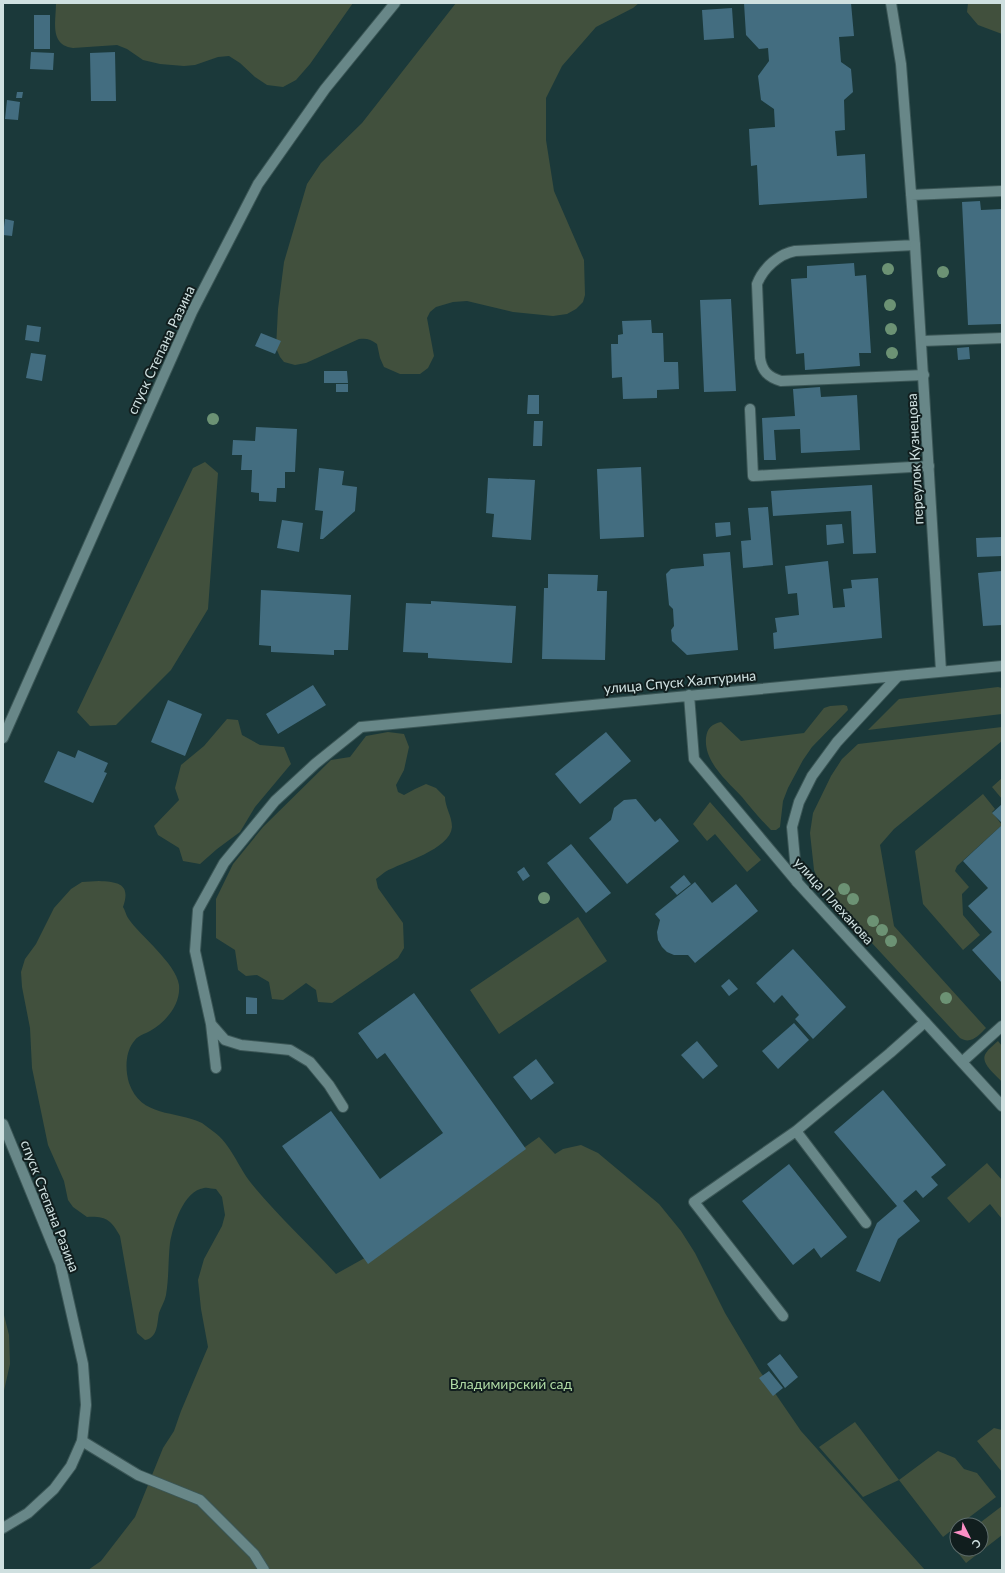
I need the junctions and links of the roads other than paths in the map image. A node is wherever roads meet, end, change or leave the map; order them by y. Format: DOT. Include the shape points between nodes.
graph roads {
  1 [pos="395,3"];
  2 [pos="891,3"];
  3 [pos="1002,191"];
  4 [pos="911,195"];
  5 [pos="916,245"];
  6 [pos="1002,338"];
  7 [pos="922,341"];
  8 [pos="924,375"];
  9 [pos="750,410"];
  10 [pos="929,466"];
  11 [pos="1002,666"];
  12 [pos="941,672"];
  13 [pos="898,676"];
  14 [pos="689,695"];
  15 [pos="3,738"];
  16 [pos="797,882"];
  17 [pos="925,1022"];
  18 [pos="211,1024"];
  19 [pos="1002,1026"];
  20 [pos="962,1062"];
  21 [pos="216,1068"];
  22 [pos="1002,1106"];
  23 [pos="343,1107"];
  24 [pos="3,1124"];
  25 [pos="796,1130"];
  26 [pos="866,1223"];
  27 [pos="783,1316"];
  28 [pos="82,1441"];
  29 [pos="3,1528"];
  30 [pos="264,1570"];
  1 -- 15 [label="street, спуск Степана Разина" via="324,89 258,184 192,312"];
  2 -- 4 [label="street, переулок Кузнецова" via="901,64"];
  3 -- 4 [label="street"];
  4 -- 5 [label="street, переулок Кузнецова"];
  5 -- 7 [label="street, переулок Кузнецова"];
  5 -- 8 [label="street" via="795,251 781,256 767,268 757,284 760,358 768,376 781,382"];
  6 -- 7 [label="street"];
  7 -- 8 [label="street, переулок Кузнецова"];
  8 -- 10 [label="street, переулок Кузнецова"];
  9 -- 10 [label="street" via="753,476"];
  10 -- 12 [label="street, переулок Кузнецова"];
  11 -- 12 [label="street, улица Спуск Халтурина"];
  12 -- 13 [label="street, улица Спуск Халтурина"];
  13 -- 14 [label="street, улица Спуск Халтурина"];
  13 -- 16 [label="street" via="837,742 809,782 799,802 792,827"];
  14 -- 16 [label="street, улица Плеханова" via="694,760"];
  14 -- 18 [label="street, улица Спуск Халтурина" via="361,727 275,801 224,863 198,910 195,951"];
  16 -- 17 [label="street, улица Плеханова"];
  17 -- 20 [label="street, улица Плеханова"];
  17 -- 25 [label="street"];
  18 -- 21 [label="street"];
  18 -- 23 [label="street" via="225,1040 241,1045 290,1050 310,1062"];
  19 -- 20 [label="street"];
  20 -- 22 [label="street, улица Плеханова"];
  24 -- 28 [label="street, спуск Степана Разина" via="60,1263 83,1364 86,1405"];
  25 -- 26 [label="street"];
  25 -- 27 [label="street" via="694,1202"];
  28 -- 29 [label="street, спуск Степана Разина" via="71,1466 54,1489 28,1513"];
  28 -- 30 [label="street" via="138,1475 200,1500 254,1554"];
}
